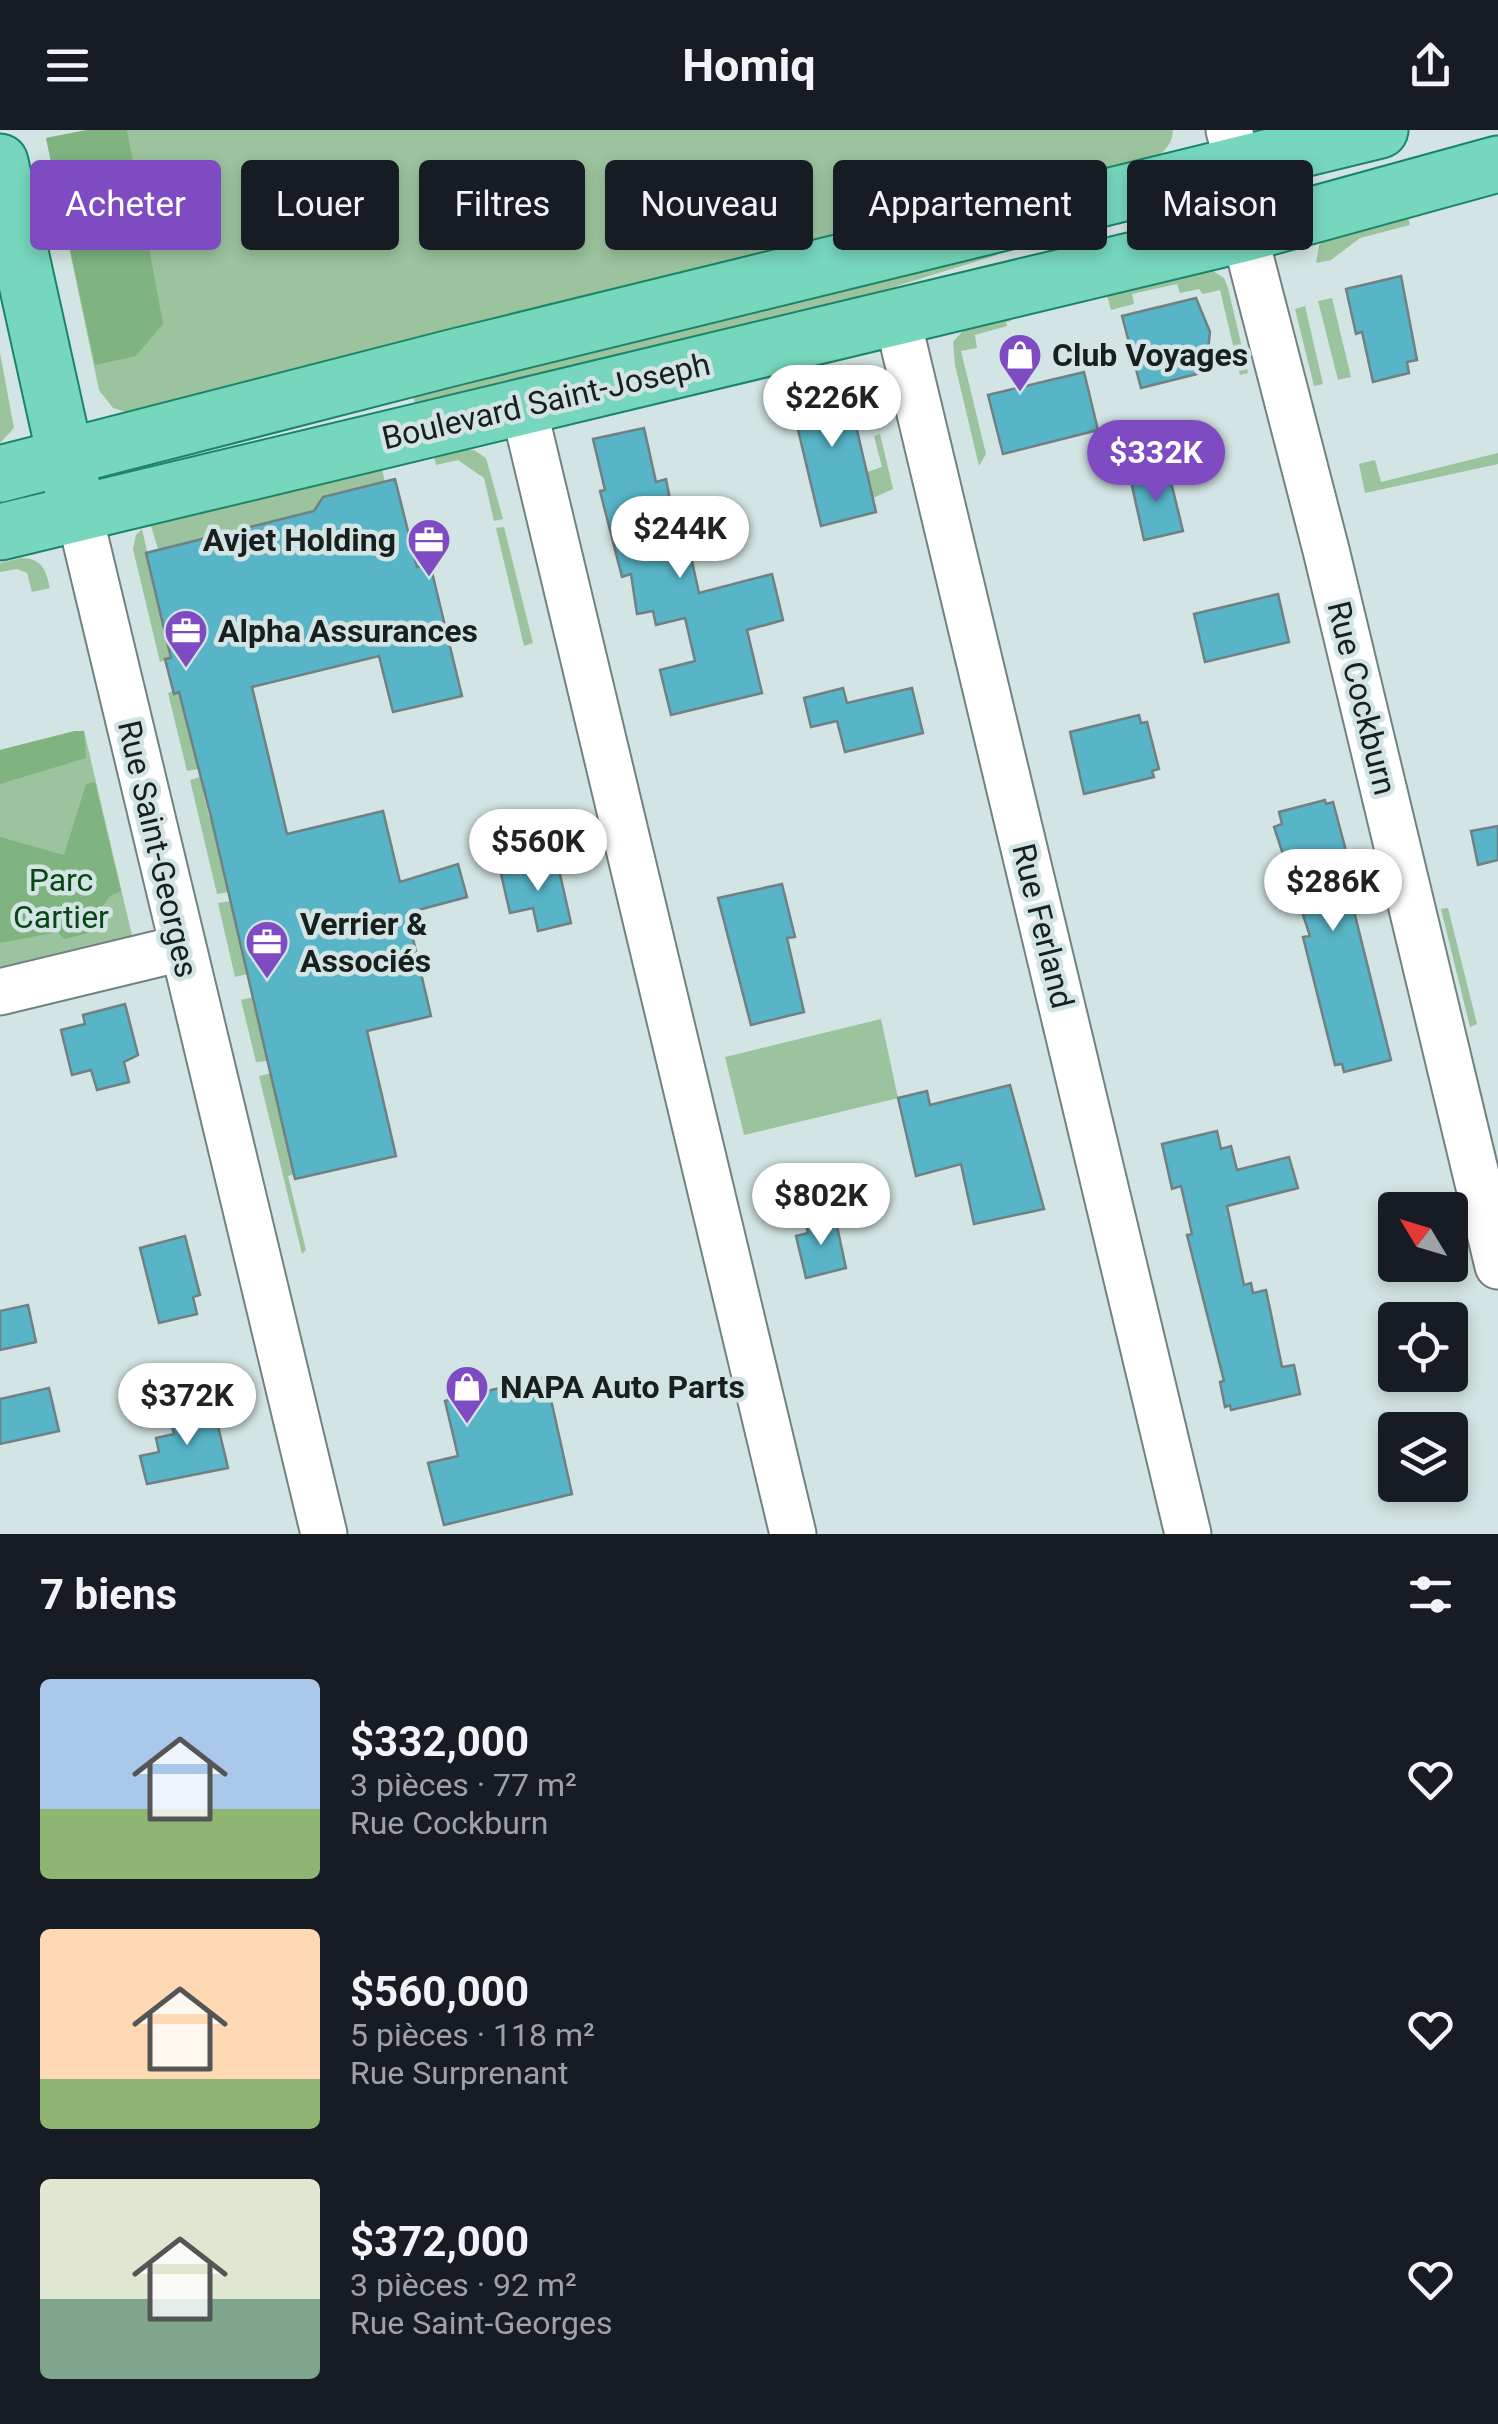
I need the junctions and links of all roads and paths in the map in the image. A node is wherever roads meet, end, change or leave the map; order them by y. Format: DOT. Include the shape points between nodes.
graph roads {
  1 [pos="1380,130"];
  2 [pos="1233,146"];
  3 [pos="0,162"];
  4 [pos="1498,164"];
  5 [pos="1313,214"];
  6 [pos="1173,250"];
  7 [pos="1249,250"];
  8 [pos="897,317"];
  9 [pos="523,405"];
  10 [pos="65,458"];
  11 [pos="0,474"];
  12 [pos="78,513"];
  13 [pos="0,532"];
  14 [pos="182,948"];
  15 [pos="0,992"];
  16 [pos="1498,1266"];
  17 [pos="324,1534"];
  18 [pos="794,1534"];
  19 [pos="1188,1534"];
  1 -- 2 [label="main road, Boulevard Saint-Joseph"];
  2 -- 10 [label="main road, Boulevard Saint-Joseph"];
  3 -- 10 [label="main road, Rue Saint-Georges"];
  4 -- 5 [label="main road, Boulevard Saint-Joseph"];
  6 -- 8 [label="main road, Boulevard Saint-Joseph"];
  7 -- 16 [label="street, Rue Cockburn"];
  8 -- 9 [label="main road, Boulevard Saint-Joseph"];
  8 -- 19 [label="street, Rue Ferland"];
  9 -- 12 [label="main road, Boulevard Saint-Joseph"];
  9 -- 18 [label="street"];
  10 -- 11 [label="main road, Boulevard Saint-Joseph"];
  10 -- 12 [label="main road, Rue Saint-Georges"];
  12 -- 13 [label="main road, Boulevard Saint-Joseph"];
  12 -- 14 [label="street, Rue Saint-Georges"];
  14 -- 15 [label="street"];
  14 -- 17 [label="street, Rue Saint-Georges"];
}
